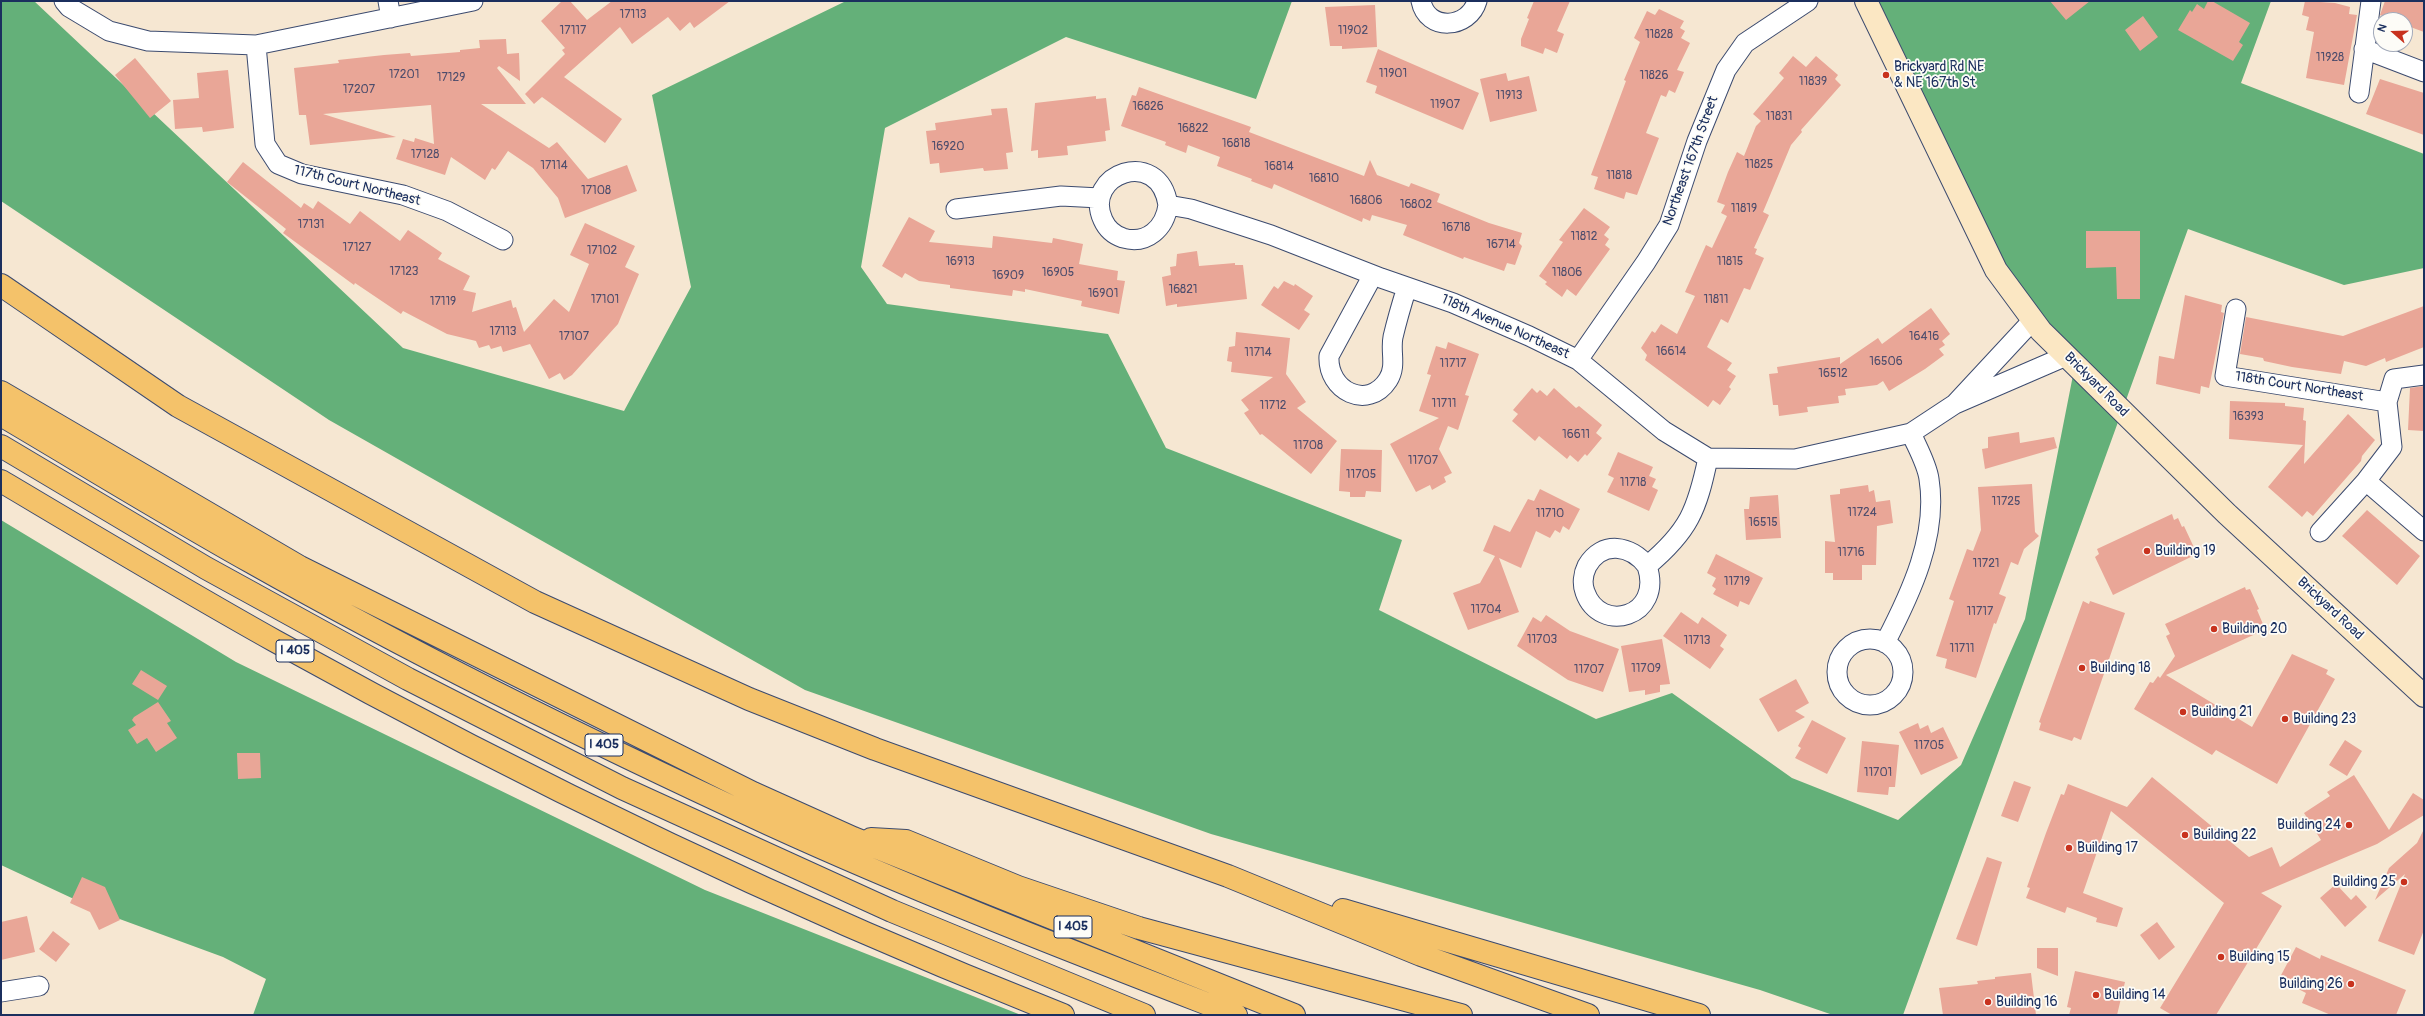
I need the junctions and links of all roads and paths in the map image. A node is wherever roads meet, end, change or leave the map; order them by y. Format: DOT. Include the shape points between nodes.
graph roads {
  1 [pos="64,1"];
  2 [pos="473,1"];
  3 [pos="1421,1"];
  4 [pos="1478,1"];
  5 [pos="1808,1"];
  6 [pos="1866,1"];
  7 [pos="2371,1"];
  8 [pos="389,9"];
  9 [pos="256,45"];
  10 [pos="2364,49"];
  11 [pos="2424,72"];
  12 [pos="2358,93"];
  13 [pos="1100,198"];
  14 [pos="1168,205"];
  15 [pos="956,209"];
  16 [pos="503,240"];
  17 [pos="1373,275"];
  18 [pos="1,284"];
  19 [pos="1407,287"];
  20 [pos="2236,309"];
  21 [pos="2033,320"];
  22 [pos="2066,356"];
  23 [pos="1578,360"];
  24 [pos="2424,375"];
  25 [pos="1,392"];
  26 [pos="2387,402"];
  27 [pos="1955,404"];
  28 [pos="1,415"];
  29 [pos="1911,433"];
  30 [pos="1,446"];
  31 [pos="1708,458"];
  32 [pos="1,481"];
  33 [pos="2366,481"];
  34 [pos="2424,531"];
  35 [pos="2320,532"];
  36 [pos="1647,566"];
  37 [pos="1885,643"];
  38 [pos="2424,696"];
  39 [pos="853,838"];
  40 [pos="1228,876"];
  41 [pos="39,986"];
  42 [pos="1,992"];
  43 [pos="1063,1015"];
  44 [pos="1144,1015"];
  45 [pos="1236,1015"];
  46 [pos="1294,1015"];
  47 [pos="1460,1015"];
  48 [pos="1588,1015"];
  49 [pos="1699,1015"];
  1 -- 9 [label="street" via="69,7 109,31 148,41"];
  2 -- 8 [label="street"];
  3 -- 4 [label="street" via="1426,13 1433,19 1451,24 1467,17 1474,11"];
  5 -- 23 [label="street, Northeast 167th Street" via="1745,43 1726,70 1697,142 1669,225"];
  6 -- 21 [label="street, Brickyard Road" via="1996,270"];
  7 -- 10 [label="street"];
  8 -- 9 [label="street"];
  9 -- 16 [label="street, 117th Court Northeast" via="265,144 278,164 302,174 410,198 447,211"];
  10 -- 11 [label="street"];
  10 -- 12 [label="street"];
  13 -- 14 [label="street" via="1111,179 1119,174 1139,171 1156,179 1165,191"];
  13 -- 14 [label="street" via="1101,215 1105,224 1111,232 1129,240 1139,240 1156,231 1167,215"];
  13 -- 15 [label="street" via="1061,196"];
  14 -- 17 [label="street, 118th Avenue Northeast" via="1191,209 1271,234"];
  17 -- 19 [label="street, 118th Avenue Northeast"];
  17 -- 19 [label="street" via="1329,356 1334,381 1347,392 1374,392 1388,380 1393,362 1393,339"];
  18 -- 40 [label="highway" via="178,406 535,602 750,699 874,749"];
  19 -- 23 [label="street, 118th Avenue Northeast" via="1454,303"];
  20 -- 26 [label="street, 118th Court Northeast" via="2225,376"];
  21 -- 22 [label="street, Brickyard Road"];
  21 -- 27 [label="street"];
  22 -- 27 [label="street"];
  22 -- 38 [label="street, Brickyard Road" via="2226,514"];
  23 -- 31 [label="street, 118th Avenue Northeast" via="1664,431"];
  24 -- 26 [label="street" via="2394,379"];
  25 -- 39 [label="highway, I 405" via="300,567 596,717"];
  26 -- 33 [label="street" via="2392,448"];
  27 -- 29 [label="street"];
  28 -- 45 [label="highway, I 405" via="66,456 252,563 480,684 649,767 771,824 941,898"];
  29 -- 31 [label="street" via="1795,459"];
  29 -- 37 [label="street" via="1929,478 1930,516 1921,564"];
  30 -- 44 [label="highway, I 405" via="206,568 408,679 622,788 892,911"];
  31 -- 36 [label="street" via="1701,494 1689,522 1663,553"];
  32 -- 43 [label="highway, I 405" via="275,641 596,809 748,881 934,964"];
  33 -- 34 [label="street"];
  33 -- 35 [label="street"];
  39 -- 46 [label="highway, I 405"];
  39 -- 47 [label="highway" via="906,841 1018,887 1139,928"];
  40 -- 48 [label="highway" via="1420,955"];
  40 -- 49 [label="highway"];
  41 -- 42 [label="street"];
}
